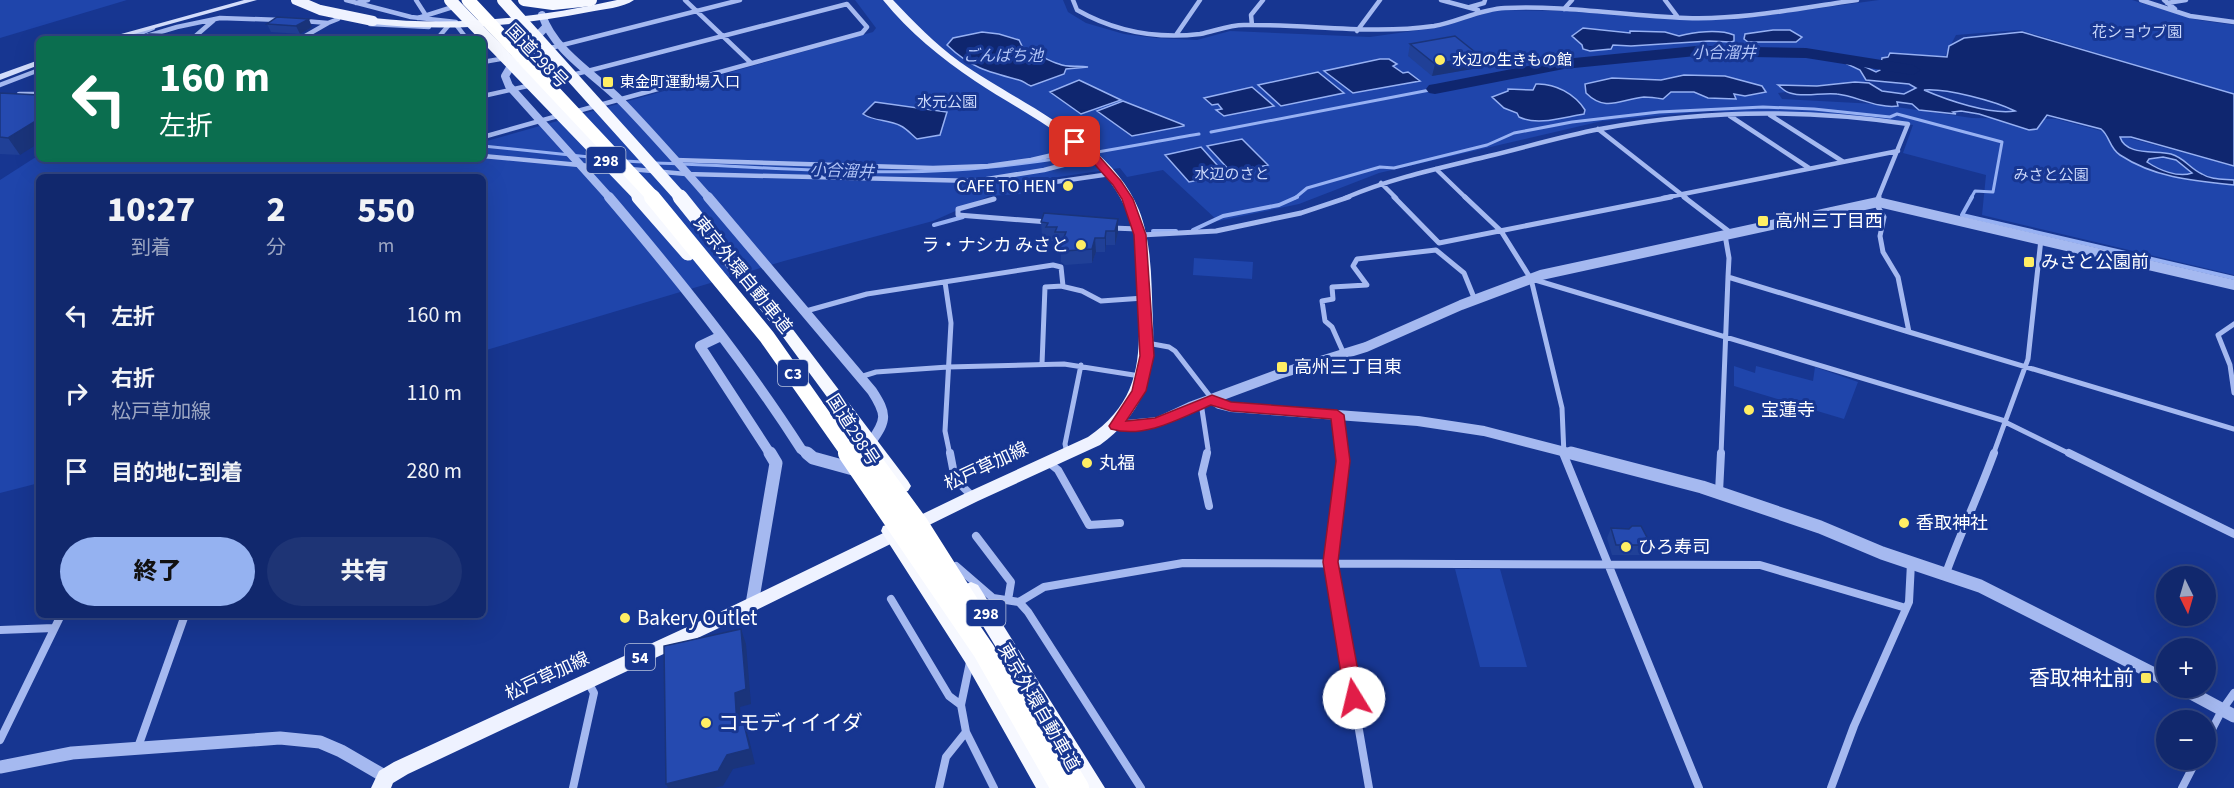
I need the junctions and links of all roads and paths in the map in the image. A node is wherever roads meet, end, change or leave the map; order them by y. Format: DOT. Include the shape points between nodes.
graph roads {
  1 [pos="253,0"];
  2 [pos="296,0"];
  3 [pos="305,0"];
  4 [pos="317,0"];
  5 [pos="346,0"];
  6 [pos="368,0"];
  7 [pos="416,0"];
  8 [pos="450,0"];
  9 [pos="503,0"];
  10 [pos="524,0"];
  11 [pos="559,0"];
  12 [pos="591,0"];
  13 [pos="616,0"];
  14 [pos="629,0"];
  15 [pos="685,0"];
  16 [pos="740,0"];
  17 [pos="888,0"];
  18 [pos="1073,0"];
  19 [pos="1200,0"];
  20 [pos="1263,0"];
  21 [pos="1380,0"];
  22 [pos="1441,0"];
  23 [pos="1485,0"];
  24 [pos="1572,0"];
  25 [pos="1665,0"];
  26 [pos="1803,0"];
  27 [pos="1857,0"];
  28 [pos="2141,0"];
  29 [pos="2186,0"];
  30 [pos="475,1"];
  31 [pos="540,1"];
  32 [pos="2165,1"];
  33 [pos="845,2"];
  34 [pos="356,3"];
  35 [pos="1809,6"];
  36 [pos="1469,8"];
  37 [pos="1564,9"];
  38 [pos="696,11"];
  39 [pos="1480,11"];
  40 [pos="2180,13"];
  41 [pos="425,14"];
  42 [pos="1677,16"];
  43 [pos="418,18"];
  44 [pos="174,19"];
  45 [pos="214,19"];
  46 [pos="338,19"];
  47 [pos="289,20"];
  48 [pos="374,20"];
  49 [pos="543,20"];
  50 [pos="299,21"];
  51 [pos="2234,22"];
  52 [pos="328,23"];
  53 [pos="453,25"];
  54 [pos="1252,25"];
  55 [pos="1357,31"];
  56 [pos="1176,35"];
  57 [pos="117,36"];
  58 [pos="133,36"];
  59 [pos="147,36"];
  60 [pos="195,36"];
  61 [pos="305,36"];
  62 [pos="440,36"];
  63 [pos="464,36"];
  64 [pos="485,36"];
  65 [pos="723,36"];
  66 [pos="486,37"];
  67 [pos="561,45"];
  68 [pos="515,57"];
  69 [pos="486,62"];
  70 [pos="36,63"];
  71 [pos="751,63"];
  72 [pos="36,71"];
  73 [pos="588,71"];
  74 [pos="0,77"];
  75 [pos="0,85"];
  76 [pos="513,90"];
  77 [pos="16,94"];
  78 [pos="36,94"];
  79 [pos="486,95"];
  80 [pos="619,99"];
  81 [pos="1770,115"];
  82 [pos="1730,116"];
  83 [pos="541,121"];
  84 [pos="1598,129"];
  85 [pos="486,136"];
  86 [pos="1898,150"];
  87 [pos="1089,153"];
  88 [pos="486,156"];
  89 [pos="577,159"];
  90 [pos="1842,162"];
  91 [pos="680,166"];
  92 [pos="1809,168"];
  93 [pos="1436,169"];
  94 [pos="1110,174"];
  95 [pos="1048,183"];
  96 [pos="1381,183"];
  97 [pos="1682,194"];
  98 [pos="994,199"];
  99 [pos="1878,202"];
  100 [pos="1059,223"];
  101 [pos="1103,227"];
  102 [pos="1501,231"];
  103 [pos="1139,232"];
  104 [pos="1728,234"];
  105 [pos="2041,239"];
  106 [pos="1728,277"];
  107 [pos="1531,279"];
  108 [pos="945,282"];
  109 [pos="2234,285"];
  110 [pos="1061,286"];
  111 [pos="1144,298"];
  112 [pos="1475,300"];
  113 [pos="806,311"];
  114 [pos="2234,324"];
  115 [pos="1909,332"];
  116 [pos="721,336"];
  117 [pos="1724,337"];
  118 [pos="1147,343"];
  119 [pos="1344,354"];
  120 [pos="1042,364"];
  121 [pos="1081,365"];
  122 [pos="2026,366"];
  123 [pos="948,367"];
  124 [pos="860,377"];
  125 [pos="1143,377"];
  126 [pos="2234,393"];
  127 [pos="1206,401"];
  128 [pos="1337,415"];
  129 [pos="2005,422"];
  130 [pos="1116,426"];
  131 [pos="2234,429"];
  132 [pos="871,442"];
  133 [pos="1562,451"];
  134 [pos="1067,453"];
  135 [pos="1048,462"];
  136 [pos="853,469"];
  137 [pos="1719,492"];
  138 [pos="972,497"];
  139 [pos="1209,506"];
  140 [pos="926,520"];
  141 [pos="1120,523"];
  142 [pos="2234,534"];
  143 [pos="893,536"];
  144 [pos="976,536"];
  145 [pos="1330,562"];
  146 [pos="1911,562"];
  147 [pos="1609,563"];
  148 [pos="956,566"];
  149 [pos="1946,573"];
  150 [pos="891,599"];
  151 [pos="1008,600"];
  152 [pos="1019,602"];
  153 [pos="752,604"];
  154 [pos="1906,608"];
  155 [pos="59,618"];
  156 [pos="184,618"];
  157 [pos="54,628"];
  158 [pos="0,630"];
  159 [pos="972,656"];
  160 [pos="2156,675"];
  161 [pos="588,681"];
  162 [pos="2234,693"];
  163 [pos="2200,698"];
  164 [pos="961,705"];
  165 [pos="2228,713"];
  166 [pos="2216,729"];
  167 [pos="966,732"];
  168 [pos="0,740"];
  169 [pos="138,748"];
  170 [pos="0,767"];
  171 [pos="2191,770"];
  172 [pos="384,782"];
  173 [pos="573,788"];
  174 [pos="939,788"];
  175 [pos="994,788"];
  176 [pos="1048,788"];
  177 [pos="1062,788"];
  178 [pos="1078,788"];
  179 [pos="1094,788"];
  180 [pos="1142,788"];
  181 [pos="1369,788"];
  182 [pos="1699,788"];
  183 [pos="1831,788"];
  184 [pos="2182,788"];
  1 -- 44 [label="main road"];
  2 -- 48 [label="main road, bridge" via="321,10"];
  3 -- 48 [label="main road, bridge"];
  4 -- 46 [label="street" via="303,4 304,8"];
  5 -- 34 [label="street"];
  6 -- 34 [label="street"];
  7 -- 41 [label="street"];
  8 -- 64 [label="highway, 国道298号 / 298, bridge"];
  9 -- 132 [label="highway, 国道298号 / 298, bridge" via="681,198"];
  10 -- 12 [label="highway, bridge" via="553,4"];
  11 -- 31 [label="street"];
  13 -- 49 [label="main road"];
  14 -- 49 [label="main road"];
  15 -- 38 [label="street"];
  16 -- 38 [label="street"];
  17 -- 87 [label="main road, 松戸草加線 / 54" via="944,55"];
  18 -- 56 [label="street" via="1077,10 1103,24"];
  19 -- 56 [label="street"];
  20 -- 54 [label="street" via="1251,15"];
  21 -- 55 [label="street"];
  22 -- 36 [label="street"];
  23 -- 36 [label="street"];
  24 -- 37 [label="street"];
  25 -- 42 [label="street"];
  26 -- 35 [label="street"];
  27 -- 35 [label="street"];
  28 -- 40 [label="street"];
  29 -- 32 [label="street"];
  30 -- 41 [label="street"];
  30 -- 177 [label="highway, 東京外環自動車道 / C3, bridge" via="647,190 767,337 984,651"];
  30 -- 178 [label="highway, 東京外環自動車道 / C3, bridge" via="660,193 781,342 917,524"];
  31 -- 49 [label="street"];
  32 -- 40 [label="street"];
  33 -- 65 [label="street"];
  33 -- 71 [label="street" via="867,27 865,32"];
  34 -- 43 [label="street"];
  35 -- 42 [label="street" via="1740,16"];
  36 -- 39 [label="street"];
  37 -- 39 [label="street"];
  37 -- 42 [label="street"];
  38 -- 65 [label="street"];
  38 -- 67 [label="street"];
  39 -- 55 [label="street" via="1436,26"];
  40 -- 51 [label="street"];
  41 -- 43 [label="street"];
  43 -- 53 [label="street"];
  44 -- 57 [label="main road"];
  44 -- 58 [label="street"];
  45 -- 47 [label="street"];
  45 -- 59 [label="street"];
  45 -- 60 [label="street"];
  46 -- 52 [label="street"];
  46 -- 53 [label="street" via="394,27"];
  48 -- 53 [label="main road"];
  48 -- 53 [label="main road" via="413,26"];
  49 -- 53 [label="main road"];
  49 -- 67 [label="street"];
  49 -- 68 [label="street"];
  50 -- 52 [label="street"];
  52 -- 61 [label="street"];
  53 -- 62 [label="street"];
  53 -- 63 [label="street"];
  54 -- 55 [label="street"];
  54 -- 56 [label="street"];
  65 -- 71 [label="street"];
  65 -- 73 [label="street"];
  66 -- 136 [label="highway, 国道298号 / 298, bridge" via="632,187 796,385"];
  67 -- 68 [label="street"];
  67 -- 73 [label="street"];
  68 -- 69 [label="street"];
  68 -- 76 [label="street" via="505,76"];
  70 -- 74 [label="main road"];
  71 -- 80 [label="street"];
  72 -- 75 [label="street"];
  73 -- 76 [label="street"];
  73 -- 80 [label="street"];
  76 -- 79 [label="street"];
  76 -- 83 [label="street"];
  77 -- 78 [label="street"];
  80 -- 83 [label="street"];
  80 -- 91 [label="street"];
  81 -- 82 [label="street"];
  81 -- 86 [label="street" via="1848,117 1908,124"];
  81 -- 90 [label="street"];
  82 -- 84 [label="street"];
  82 -- 92 [label="street"];
  83 -- 85 [label="street"];
  83 -- 89 [label="street"];
  84 -- 93 [label="street"];
  84 -- 97 [label="street"];
  86 -- 90 [label="street"];
  86 -- 99 [label="street"];
  87 -- 91 [label="street" via="988,166 933,168"];
  87 -- 91 [label="street" via="1044,170 975,181"];
  87 -- 94 [label="main road, 松戸草加線 / 54"];
  88 -- 89 [label="street"];
  89 -- 91 [label="street"];
  89 -- 116 [label="street"];
  90 -- 92 [label="street"];
  91 -- 113 [label="street"];
  92 -- 97 [label="street"];
  93 -- 96 [label="street"];
  93 -- 102 [label="street"];
  94 -- 95 [label="street"];
  94 -- 103 [label="main road, 松戸草加線 / 54" via="1128,199"];
  96 -- 102 [label="street" via="1439,243"];
  96 -- 103 [label="street" via="1311,210 1273,219 1200,233"];
  97 -- 102 [label="street"];
  97 -- 104 [label="street"];
  98 -- 100 [label="street" via="958,209 958,215"];
  99 -- 104 [label="street"];
  99 -- 105 [label="street"];
  99 -- 115 [label="street" via="1884,217 1880,236 1883,252 1898,277"];
  101 -- 103 [label="street"];
  102 -- 107 [label="street"];
  103 -- 111 [label="main road, 松戸草加線 / 54"];
  104 -- 106 [label="street"];
  104 -- 107 [label="street"];
  105 -- 109 [label="street"];
  105 -- 122 [label="street"];
  106 -- 115 [label="street"];
  106 -- 117 [label="street"];
  107 -- 112 [label="street"];
  107 -- 117 [label="street"];
  107 -- 133 [label="street" via="1562,408"];
  108 -- 110 [label="street" via="1053,265 1061,267"];
  108 -- 113 [label="street" via="867,294"];
  108 -- 123 [label="street" via="951,323"];
  110 -- 111 [label="street" via="1101,301"];
  110 -- 120 [label="street" via="1045,287"];
  111 -- 118 [label="main road, 松戸草加線 / 54"];
  112 -- 119 [label="street"];
  112 -- 119 [label="street" via="1464,273 1436,250 1357,259 1353,266 1367,285 1332,287 1333,299 1322,301 1325,321 1332,327"];
  113 -- 124 [label="street"];
  114 -- 126 [label="street" via="2218,335 2230,365"];
  115 -- 122 [label="street"];
  116 -- 136 [label="street" via="801,449 813,458"];
  116 -- 153 [label="street" via="700,346 776,463"];
  117 -- 129 [label="street"];
  117 -- 137 [label="street"];
  118 -- 125 [label="main road, 松戸草加線 / 54"];
  118 -- 127 [label="street" via="1175,351"];
  119 -- 127 [label="street"];
  120 -- 121 [label="street"];
  120 -- 123 [label="street"];
  121 -- 125 [label="street"];
  121 -- 134 [label="street" via="1065,444"];
  122 -- 129 [label="street"];
  122 -- 131 [label="street"];
  123 -- 124 [label="street" via="876,372"];
  123 -- 138 [label="street" via="945,431 955,480"];
  124 -- 132 [label="street" via="884,411 883,422"];
  125 -- 130 [label="main road, 松戸草加線 / 54" via="1134,402"];
  127 -- 128 [label="street" via="1231,407"];
  127 -- 130 [label="street" via="1158,422"];
  127 -- 139 [label="street" via="1208,449 1203,474"];
  128 -- 133 [label="street" via="1484,431"];
  128 -- 145 [label="street" via="1343,461"];
  129 -- 142 [label="street"];
  129 -- 149 [label="street"];
  130 -- 134 [label="main road, 松戸草加線 / 54"];
  132 -- 140 [label="highway, 国道298号 / 298"];
  133 -- 137 [label="street"];
  133 -- 147 [label="street"];
  134 -- 135 [label="main road, 松戸草加線 / 54"];
  135 -- 138 [label="main road, 松戸草加線 / 54"];
  135 -- 141 [label="street" via="1058,470 1089,525"];
  136 -- 143 [label="highway, 国道298号 / 298"];
  137 -- 146 [label="street"];
  138 -- 140 [label="main road, 松戸草加線 / 54"];
  140 -- 143 [label="main road, 松戸草加線 / 54"];
  140 -- 148 [label="highway, 国道298号 / 298"];
  143 -- 153 [label="main road, 松戸草加線 / 54"];
  143 -- 159 [label="highway, 国道298号 / 298"];
  144 -- 151 [label="street" via="1011,582"];
  145 -- 147 [label="street"];
  145 -- 152 [label="street" via="1184,563 1044,587"];
  145 -- 181 [label="street"];
  146 -- 149 [label="street"];
  146 -- 154 [label="street"];
  147 -- 154 [label="street" via="1760,565"];
  147 -- 182 [label="street"];
  148 -- 151 [label="street" via="993,598"];
  148 -- 179 [label="highway, 国道298号 / 298"];
  149 -- 160 [label="street" via="1990,591"];
  150 -- 164 [label="street" via="949,696"];
  151 -- 152 [label="street"];
  152 -- 180 [label="street"];
  153 -- 161 [label="main road, 松戸草加線 / 54"];
  154 -- 183 [label="street"];
  155 -- 157 [label="street"];
  156 -- 169 [label="street"];
  157 -- 158 [label="street"];
  157 -- 168 [label="street"];
  159 -- 164 [label="street"];
  159 -- 176 [label="highway, 国道298号 / 298"];
  161 -- 172 [label="main road, 松戸草加線 / 54"];
  161 -- 173 [label="street" via="594,693"];
  162 -- 165 [label="street"];
  163 -- 165 [label="street"];
  164 -- 167 [label="street"];
  165 -- 166 [label="street"];
  167 -- 174 [label="street" via="942,763"];
  167 -- 175 [label="street"];
  169 -- 170 [label="street" via="72,753"];
  169 -- 172 [label="street" via="302,738 341,751"];
  171 -- 184 [label="street"];
}
